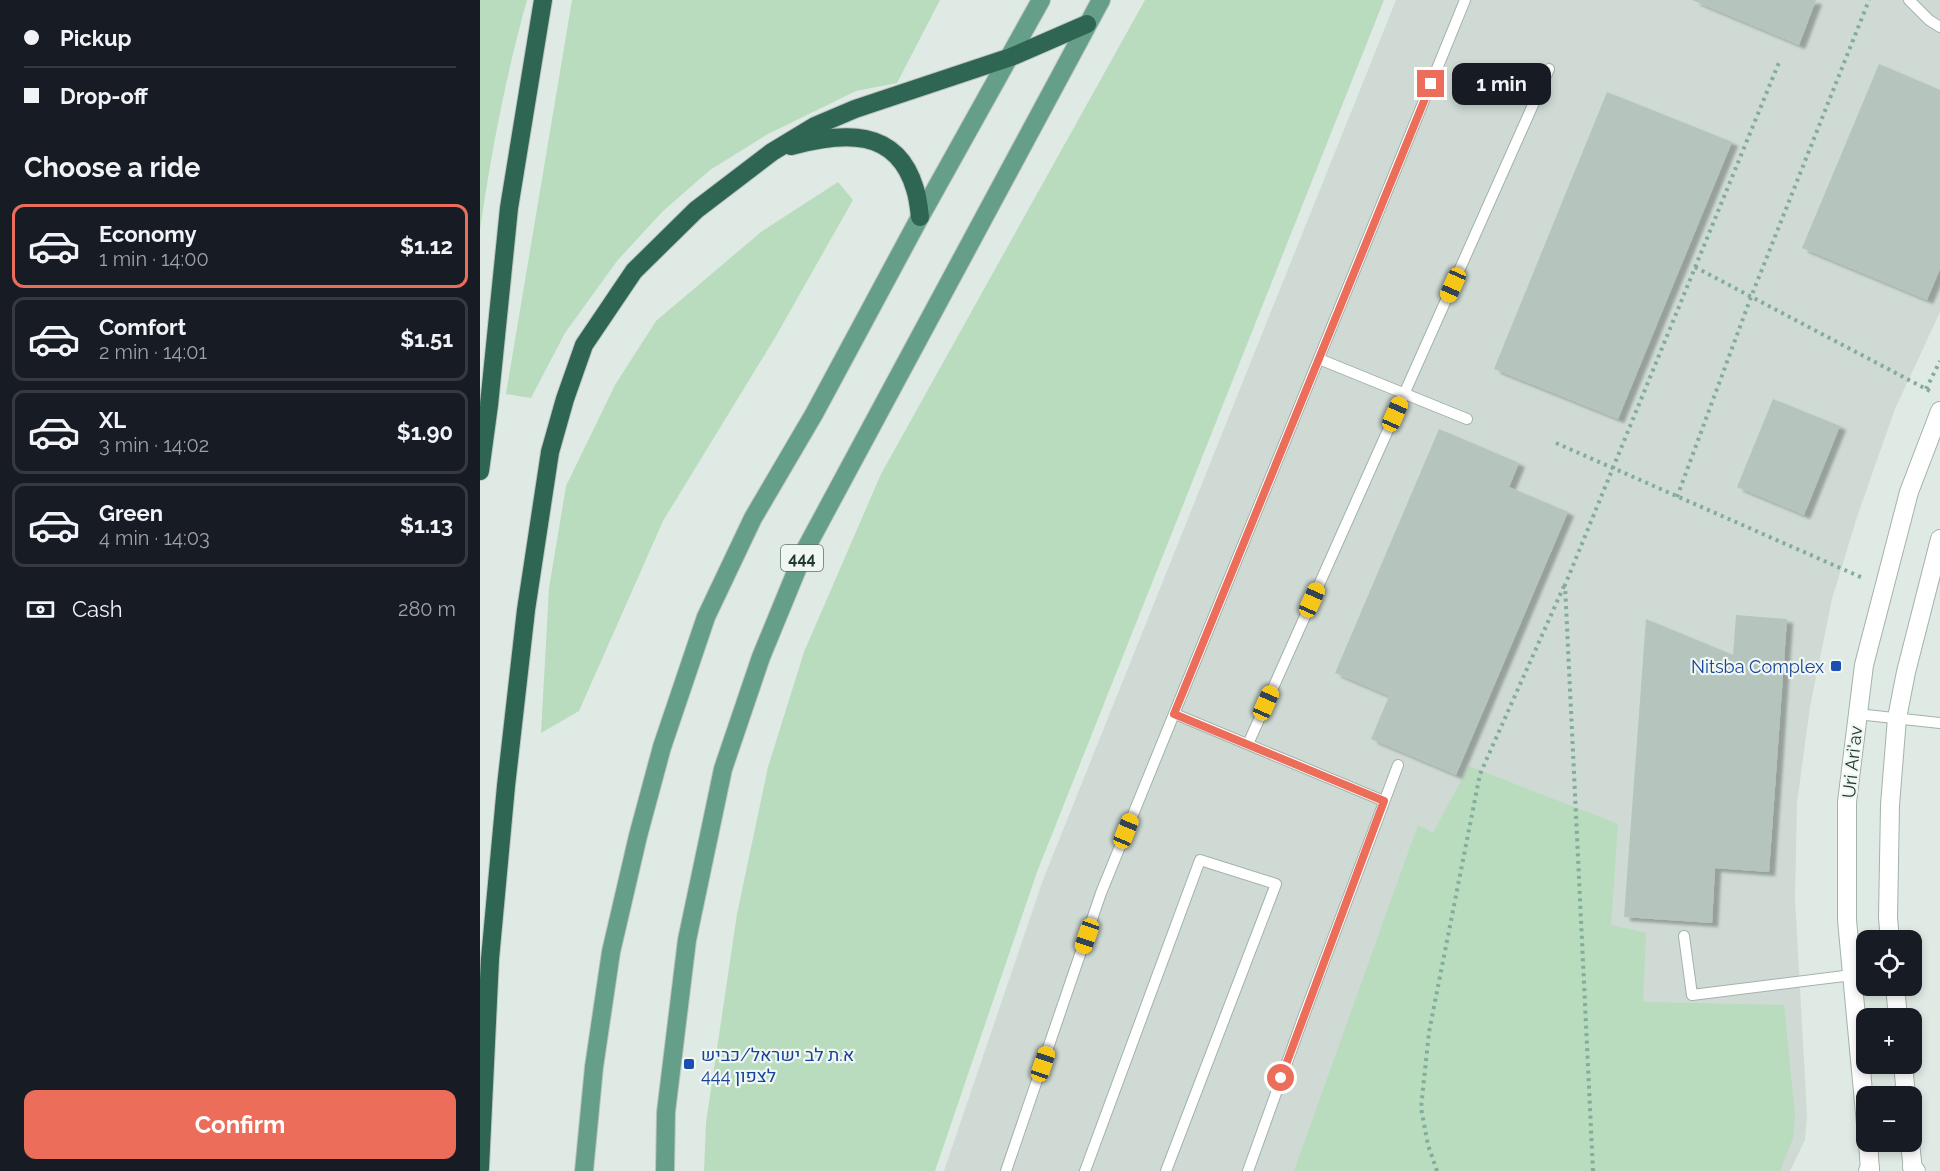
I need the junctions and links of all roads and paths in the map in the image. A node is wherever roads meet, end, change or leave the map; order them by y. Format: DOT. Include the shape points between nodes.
graph roads {
  1 [pos="543,0"];
  2 [pos="1041,0"];
  3 [pos="1101,0"];
  4 [pos="1465,0"];
  5 [pos="1869,0"];
  6 [pos="1910,0"];
  7 [pos="1088,24"];
  8 [pos="1940,27"];
  9 [pos="1011,57"];
  10 [pos="1780,60"];
  11 [pos="1549,69"];
  12 [pos="772,152"];
  13 [pos="920,217"];
  14 [pos="1695,267"];
  15 [pos="1751,297"];
  16 [pos="1319,358"];
  17 [pos="1940,361"];
  18 [pos="1926,389"];
  19 [pos="1405,393"];
  20 [pos="1933,393"];
  21 [pos="1940,411"];
  22 [pos="1467,419"];
  23 [pos="1556,443"];
  24 [pos="1613,468"];
  25 [pos="480,471"];
  26 [pos="1677,497"];
  27 [pos="1940,539"];
  28 [pos="1565,585"];
  29 [pos="1884,588"];
  30 [pos="1174,714"];
  31 [pos="1857,714"];
  32 [pos="1897,718"];
  33 [pos="1940,723"];
  34 [pos="1248,744"];
  35 [pos="1398,765"];
  36 [pos="1384,801"];
  37 [pos="1889,930"];
  38 [pos="1684,936"];
  39 [pos="1852,975"];
  40 [pos="1862,1086"];
  41 [pos="1869,1152"];
  42 [pos="1911,1152"];
  43 [pos="480,1168"];
  44 [pos="1870,1170"];
  45 [pos="1914,1170"];
  46 [pos="584,1171"];
  47 [pos="665,1171"];
  48 [pos="1006,1171"];
  49 [pos="1085,1171"];
  50 [pos="1166,1171"];
  51 [pos="1248,1171"];
  52 [pos="1437,1171"];
  53 [pos="1593,1171"];
  1 -- 25 [label="highway" via="509,208"];
  2 -- 9 [label="main road"];
  3 -- 7 [label="main road, 444"];
  4 -- 16 [label="lane"];
  5 -- 15 [label="path"];
  6 -- 8 [label="lane"];
  7 -- 9 [label="highway"];
  7 -- 47 [label="main road, 444" via="805,550 761,657 723,769 687,940 666,1112"];
  9 -- 12 [label="highway" via="855,109 815,126"];
  9 -- 13 [label="main road"];
  10 -- 14 [label="path"];
  11 -- 19 [label="lane"];
  12 -- 13 [label="highway" via="847,136 885,145 908,172"];
  12 -- 43 [label="highway" via="696,210 634,271 584,345 565,399 548,463 506,786 490,959"];
  13 -- 46 [label="main road" via="753,518 706,616 662,747 614,941 594,1067"];
  14 -- 15 [label="path"];
  14 -- 24 [label="path"];
  15 -- 18 [label="path"];
  15 -- 26 [label="path"];
  16 -- 19 [label="lane"];
  16 -- 30 [label="lane"];
  17 -- 18 [label="path"];
  18 -- 20 [label="path"];
  19 -- 22 [label="lane"];
  19 -- 34 [label="lane"];
  21 -- 29 [label="street, Uri Ari'av" via="1909,492"];
  23 -- 24 [label="path"];
  24 -- 26 [label="path"];
  24 -- 28 [label="path"];
  26 -- 29 [label="path"];
  27 -- 32 [label="street"];
  28 -- 52 [label="path" via="1480,774 1429,1032 1421,1108"];
  28 -- 53 [label="path"];
  29 -- 31 [label="street, Uri Ari'av" via="1864,664"];
  30 -- 34 [label="lane"];
  30 -- 48 [label="lane" via="1101,893"];
  31 -- 32 [label="lane"];
  31 -- 39 [label="street, Uri Ari'av" via="1847,802 1846,920"];
  32 -- 33 [label="lane"];
  32 -- 37 [label="street" via="1890,805"];
  34 -- 36 [label="lane"];
  35 -- 36 [label="lane"];
  36 -- 51 [label="lane"];
  38 -- 39 [label="lane" via="1692,995"];
  39 -- 40 [label="street, Uri Ari'av"];
  41 -- 44 [label="street"];
  42 -- 45 [label="street"];
  49 -- 50 [label="lane" via="1200,860 1276,884"];
}
